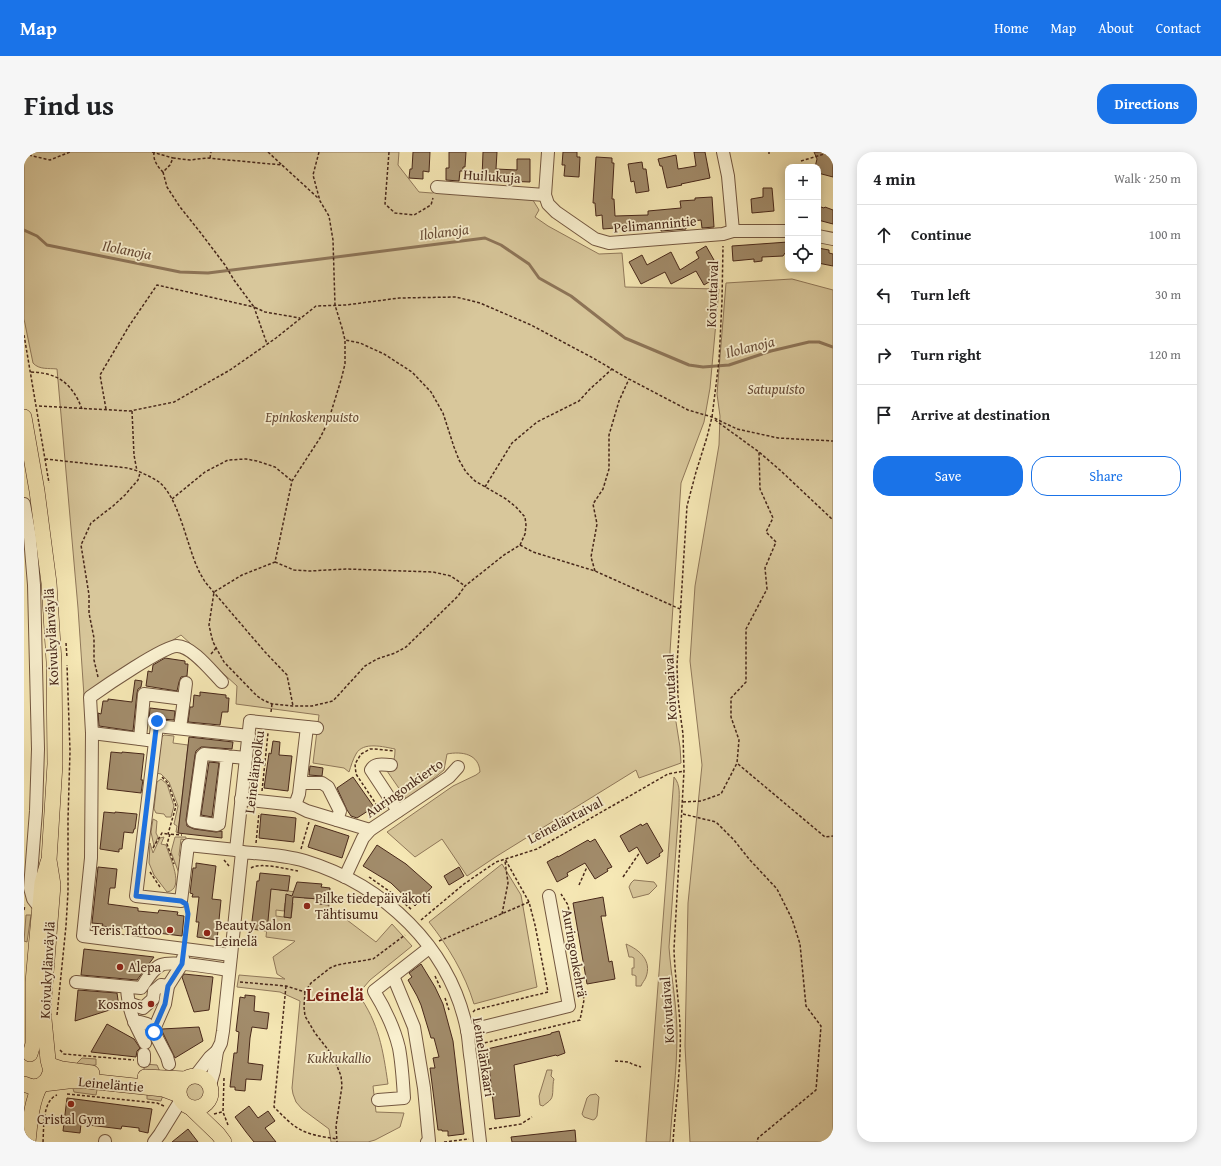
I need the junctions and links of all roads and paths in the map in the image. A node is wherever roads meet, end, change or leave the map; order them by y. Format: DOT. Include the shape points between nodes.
graph roads {
  1 [pos="70,152"];
  2 [pos="153,152"];
  3 [pos="211,152"];
  4 [pos="268,152"];
  5 [pos="319,152"];
  6 [pos="389,152"];
  7 [pos="548,152"];
  8 [pos="723,152"];
  9 [pos="831,152"];
  10 [pos="24,154"];
  11 [pos="173,158"];
  12 [pos="210,158"];
  13 [pos="801,161"];
  14 [pos="282,165"];
  15 [pos="163,172"];
  16 [pos="437,186"];
  17 [pos="545,195"];
  18 [pos="319,199"];
  19 [pos="785,231"];
  20 [pos="728,233"];
  21 [pos="821,237"];
  22 [pos="833,239"];
  23 [pos="335,305"];
  24 [pos="254,307"];
  25 [pos="300,318"];
  26 [pos="345,340"];
  27 [pos="267,344"];
  28 [pos="612,369"];
  29 [pos="31,372"];
  30 [pos="629,379"];
  31 [pos="38,406"];
  32 [pos="82,408"];
  33 [pos="106,410"];
  34 [pos="132,411"];
  35 [pos="24,417"];
  36 [pos="712,417"];
  37 [pos="833,441"];
  38 [pos="26,444"];
  39 [pos="759,452"];
  40 [pos="45,458"];
  41 [pos="137,470"];
  42 [pos="141,472"];
  43 [pos="292,481"];
  44 [pos="485,487"];
  45 [pos="172,500"];
  46 [pos="24,504"];
  47 [pos="833,520"];
  48 [pos="520,545"];
  49 [pos="275,562"];
  50 [pos="595,571"];
  51 [pos="465,586"];
  52 [pos="214,592"];
  53 [pos="680,609"];
  54 [pos="53,649"];
  55 [pos="36,650"];
  56 [pos="222,682"];
  57 [pos="186,683"];
  58 [pos="103,688"];
  59 [pos="184,699"];
  60 [pos="272,704"];
  61 [pos="293,706"];
  62 [pos="143,720"];
  63 [pos="270,723"];
  64 [pos="157,726"];
  65 [pos="181,731"];
  66 [pos="92,733"];
  67 [pos="248,736"];
  68 [pos="140,739"];
  69 [pos="155,741"];
  70 [pos="394,751"];
  71 [pos="227,756"];
  72 [pos="246,758"];
  73 [pos="737,764"];
  74 [pos="391,765"];
  75 [pos="458,767"];
  76 [pos="684,771"];
  77 [pos="151,773"];
  78 [pos="301,783"];
  79 [pos="242,798"];
  80 [pos="261,801"];
  81 [pos="683,802"];
  82 [pos="295,805"];
  83 [pos="398,811"];
  84 [pos="312,812"];
  85 [pos="383,814"];
  86 [pos="682,814"];
  87 [pos="337,820"];
  88 [pos="370,830"];
  89 [pos="169,834"];
  90 [pos="185,836"];
  91 [pos="833,836"];
  92 [pos="151,842"];
  93 [pos="262,843"];
  94 [pos="234,850"];
  95 [pos="306,850"];
  96 [pos="640,852"];
  97 [pos="504,859"];
  98 [pos="49,860"];
  99 [pos="587,867"];
  100 [pos="230,868"];
  101 [pos="149,870"];
  102 [pos="176,870"];
  103 [pos="345,877"];
  104 [pos="368,877"];
  105 [pos="623,878"];
  106 [pos="579,885"];
  107 [pos="161,888"];
  108 [pos="549,896"];
  109 [pos="181,901"];
  110 [pos="529,902"];
  111 [pos="40,908"];
  112 [pos="413,911"];
  113 [pos="502,914"];
  114 [pos="417,916"];
  115 [pos="405,934"];
  116 [pos="434,944"];
  117 [pos="441,946"];
  118 [pos="184,949"];
  119 [pos="231,955"];
  120 [pos="182,964"];
  121 [pos="153,970"];
  122 [pos="229,970"];
  123 [pos="393,976"];
  124 [pos="76,982"];
  125 [pos="236,982"];
  126 [pos="165,986"];
  127 [pos="286,986"];
  128 [pos="126,987"];
  129 [pos="304,992"];
  130 [pos="128,1003"];
  131 [pos="134,1022"];
  132 [pos="151,1026"];
  133 [pos="472,1029"];
  134 [pos="333,1048"];
  135 [pos="481,1050"];
  136 [pos="217,1051"];
  137 [pos="329,1051"];
  138 [pos="144,1053"];
  139 [pos="27,1055"];
  140 [pos="615,1061"];
  141 [pos="49,1062"];
  142 [pos="169,1064"];
  143 [pos="641,1067"];
  144 [pos="190,1077"];
  145 [pos="24,1084"];
  146 [pos="42,1085"];
  147 [pos="210,1085"];
  148 [pos="60,1094"];
  149 [pos="67,1094"];
  150 [pos="378,1100"];
  151 [pos="209,1101"];
  152 [pos="182,1103"];
  153 [pos="532,1117"];
  154 [pos="489,1129"];
  155 [pos="221,1138"];
  156 [pos="337,1139"];
  157 [pos="474,1140"];
  158 [pos="452,1141"];
  159 [pos="28,1142"];
  160 [pos="43,1142"];
  161 [pos="154,1142"];
  162 [pos="165,1142"];
  163 [pos="337,1142"];
  164 [pos="427,1142"];
  165 [pos="444,1142"];
  166 [pos="673,1142"];
  167 [pos="757,1142"];
  1 -- 10 [label="path" via="50,160"];
  2 -- 11 [label="path"];
  2 -- 15 [label="path"];
  3 -- 12 [label="path"];
  4 -- 14 [label="path"];
  5 -- 18 [label="path" via="312,174"];
  6 -- 16 [label="path" via="384,204 395,214 414,215 431,205"];
  7 -- 17 [label="street"];
  8 -- 20 [label="street" via="728,176"];
  9 -- 13 [label="path"];
  11 -- 12 [label="path"];
  11 -- 15 [label="path"];
  12 -- 14 [label="path"];
  14 -- 18 [label="path"];
  15 -- 24 [label="path" via="167,188"];
  16 -- 17 [label="street, Huilukuja"];
  17 -- 20 [label="street, Pelimannintie" via="548,204 556,212 595,239 609,243"];
  18 -- 23 [label="path" via="328,216 333,240"];
  19 -- 20 [label="street, Pelimannintie"];
  20 -- 36 [label="path, Koivutaival" via="719,362"];
  21 -- 22 [label="street"];
  23 -- 25 [label="path" via="316,306"];
  23 -- 26 [label="path"];
  23 -- 28 [label="path" via="399,298 456,297 480,303 531,325"];
  24 -- 25 [label="path" via="265,312"];
  24 -- 27 [label="path"];
  24 -- 33 [label="path" via="157,285 100,375"];
  25 -- 27 [label="path"];
  26 -- 43 [label="path" via="345,364 328,422"];
  26 -- 44 [label="path" via="360,343 384,354 412,372 431,392 443,413 459,460 466,472"];
  27 -- 34 [label="path" via="230,370 174,402"];
  28 -- 30 [label="path"];
  28 -- 44 [label="path" via="579,401 537,422 512,443"];
  29 -- 32 [label="path" via="45,373 60,379 73,391"];
  30 -- 36 [label="path" via="688,410"];
  30 -- 50 [label="path" via="619,401 609,436 610,469 602,489 592,504 597,524 591,557"];
  31 -- 32 [label="path"];
  32 -- 33 [label="path"];
  33 -- 34 [label="path"];
  34 -- 41 [label="path"];
  35 -- 38 [label="main road, Koivukylänväylä"];
  36 -- 37 [label="path" via="738,429 778,438"];
  36 -- 39 [label="path"];
  36 -- 53 [label="path, Koivutaival" via="687,506"];
  38 -- 54 [label="main road, Koivukylänväylä" via="36,491 47,568"];
  39 -- 47 [label="path"];
  39 -- 73 [label="path" via="760,489 772,518 766,532 776,542 765,568 767,589 746,629 746,682 732,698 730,718 739,740"];
  40 -- 41 [label="path"];
  41 -- 42 [label="path"];
  42 -- 45 [label="path" via="160,483"];
  42 -- 58 [label="path" via="138,480 125,495 91,523 81,545 94,638 94,660"];
  43 -- 45 [label="path" via="275,468 257,461 228,460 205,472"];
  43 -- 49 [label="path"];
  44 -- 48 [label="path" via="516,507 525,517 525,534"];
  45 -- 52 [label="path" via="198,570"];
  46 -- 55 [label="street" via="34,585"];
  48 -- 50 [label="path" via="533,552"];
  48 -- 51 [label="path"];
  49 -- 51 [label="path" via="294,570 433,572 451,576"];
  49 -- 52 [label="path" via="242,575"];
  50 -- 53 [label="path"];
  51 -- 61 [label="path" via="406,647 365,666 333,701 312,706"];
  52 -- 60 [label="path" via="209,625 213,642 224,662 256,696"];
  52 -- 61 [label="path" via="287,675"];
  53 -- 76 [label="path, Koivutaival" via="677,665"];
  54 -- 55 [label="street"];
  54 -- 98 [label="main road, Koivukylänväylä" via="55,764"];
  55 -- 111 [label="street" via="38,749 30,888 33,899"];
  56 -- 58 [label="street" via="192,652 178,646 166,649"];
  57 -- 59 [label="street"];
  58 -- 66 [label="street" via="90,698"];
  59 -- 62 [label="street" via="144,694"];
  59 -- 65 [label="street"];
  60 -- 61 [label="path"];
  60 -- 63 [label="path, Leinelänpolku"];
  62 -- 64 [label="street" via="157,721"];
  62 -- 68 [label="street"];
  63 -- 67 [label="street" via="250,721"];
  63 -- 78 [label="street" via="312,728"];
  63 -- 80 [label="path, Leinelänpolku"];
  64 -- 65 [label="street"];
  64 -- 69 [label="street"];
  65 -- 67 [label="street"];
  66 -- 68 [label="street"];
  66 -- 118 [label="street" via="91,858 83,936"];
  67 -- 72 [label="street"];
  68 -- 69 [label="street"];
  69 -- 77 [label="street"];
  70 -- 85 [label="path" via="370,749 361,754 355,764 356,774"];
  71 -- 71 [label="street" via="219,824 196,822 194,821 202,756"];
  71 -- 72 [label="street"];
  72 -- 79 [label="street"];
  73 -- 81 [label="path" via="721,794 701,801"];
  73 -- 91 [label="path" via="825,837"];
  74 -- 83 [label="street" via="376,764 371,770"];
  75 -- 83 [label="street, Auringonkierto" via="449,777"];
  76 -- 81 [label="path, Koivutaival"];
  76 -- 97 [label="path, Leineläntaival" via="668,774 538,849"];
  77 -- 89 [label="path" via="159,775 168,783 176,806"];
  77 -- 109 [label="street" via="136,896"];
  78 -- 82 [label="street"];
  78 -- 87 [label="street" via="322,783 328,787 340,811"];
  79 -- 80 [label="street"];
  79 -- 94 [label="street"];
  80 -- 82 [label="street"];
  80 -- 93 [label="path, Leinelänpolku" via="256,842"];
  81 -- 86 [label="path, Koivutaival"];
  82 -- 84 [label="street"];
  83 -- 88 [label="street, Auringonkierto"];
  84 -- 87 [label="street"];
  84 -- 95 [label="path" via="301,849"];
  86 -- 166 [label="path, Koivutaival" via="674,949 680,1053"];
  86 -- 167 [label="path" via="716,822 777,889 792,919 800,944 806,1006 821,1026 816,1090 758,1138"];
  87 -- 88 [label="street"];
  88 -- 103 [label="street, Auringonkierto" via="363,838"];
  89 -- 90 [label="path"];
  89 -- 92 [label="path" via="162,833 153,849"];
  89 -- 102 [label="path" via="167,844"];
  94 -- 100 [label="path" via="223,856"];
  94 -- 103 [label="street, Leinelänkaari" via="304,861"];
  94 -- 109 [label="street, Leinelänkaari" via="188,845"];
  94 -- 119 [label="street"];
  96 -- 105 [label="path"];
  97 -- 110 [label="path"];
  97 -- 113 [label="path" via="508,883"];
  97 -- 114 [label="path, Leineläntaival" via="464,884 421,920"];
  98 -- 111 [label="main road, Koivukylänväylä" via="42,883"];
  98 -- 141 [label="main road, Koivukylänväylä" via="53,885 44,1009"];
  99 -- 106 [label="path"];
  101 -- 107 [label="path"];
  103 -- 116 [label="street, Leinelänkaari" via="369,890 396,910"];
  104 -- 112 [label="path"];
  108 -- 133 [label="street, Auringonkehrä" via="569,1006"];
  109 -- 118 [label="path" via="186,904 188,914"];
  110 -- 113 [label="path"];
  110 -- 133 [label="path" via="548,992 475,1010"];
  111 -- 139 [label="main road, Koivukylänväylä" via="34,982 33,1044"];
  113 -- 116 [label="path"];
  115 -- 129 [label="path" via="373,960 348,962 330,968"];
  116 -- 117 [label="path"];
  116 -- 123 [label="street"];
  116 -- 133 [label="street, Leinelänkaari" via="442,967"];
  118 -- 119 [label="street"];
  118 -- 120 [label="street"];
  119 -- 122 [label="street"];
  120 -- 121 [label="street" via="170,962"];
  120 -- 122 [label="street"];
  120 -- 126 [label="street"];
  121 -- 126 [label="street"];
  121 -- 128 [label="street" via="140,988"];
  122 -- 136 [label="street" via="223,1031"];
  123 -- 150 [label="street" via="374,991 385,1010 399,1048 404,1098"];
  123 -- 164 [label="street" via="414,1027 424,1088 429,1141"];
  124 -- 128 [label="street"];
  125 -- 127 [label="path"];
  126 -- 130 [label="street" via="154,991 153,999 143,1008"];
  126 -- 132 [label="street" via="165,1004"];
  127 -- 129 [label="path"];
  127 -- 156 [label="path" via="274,1107 287,1121 302,1131"];
  128 -- 130 [label="street"];
  129 -- 137 [label="path" via="305,1016"];
  130 -- 131 [label="street"];
  131 -- 132 [label="street"];
  131 -- 138 [label="street"];
  132 -- 142 [label="street"];
  133 -- 135 [label="path"];
  133 -- 157 [label="street, Leinelänkaari"];
  134 -- 137 [label="path"];
  136 -- 144 [label="street"];
  136 -- 147 [label="street"];
  137 -- 156 [label="path" via="341,1076 342,1086 336,1126"];
  139 -- 141 [label="main road, Koivukylänväylä" via="36,1053"];
  140 -- 143 [label="path" via="629,1062"];
  141 -- 144 [label="main road, Leineläntie" via="62,1069 90,1073 168,1079"];
  141 -- 146 [label="main road, Koivukylänväylä" via="51,1071"];
  144 -- 147 [label="main road" via="201,1077"];
  144 -- 152 [label="main road" via="181,1083 179,1088"];
  145 -- 146 [label="main road" via="32,1087"];
  146 -- 152 [label="main road, Leineläntie" via="88,1081 162,1089"];
  146 -- 159 [label="main road, Koivukylänväylä" via="34,1096"];
  147 -- 151 [label="main road"];
  148 -- 160 [label="path" via="51,1098 48,1103"];
  149 -- 152 [label="path"];
  151 -- 152 [label="main road" via="200,1108"];
  151 -- 155 [label="main road, Leineläntie"];
  152 -- 155 [label="main road, Leineläntie"];
  152 -- 161 [label="street"];
  152 -- 162 [label="street"];
  153 -- 154 [label="path" via="521,1124"];
  156 -- 163 [label="path"];
  157 -- 158 [label="path"];
  158 -- 165 [label="path"];
}
